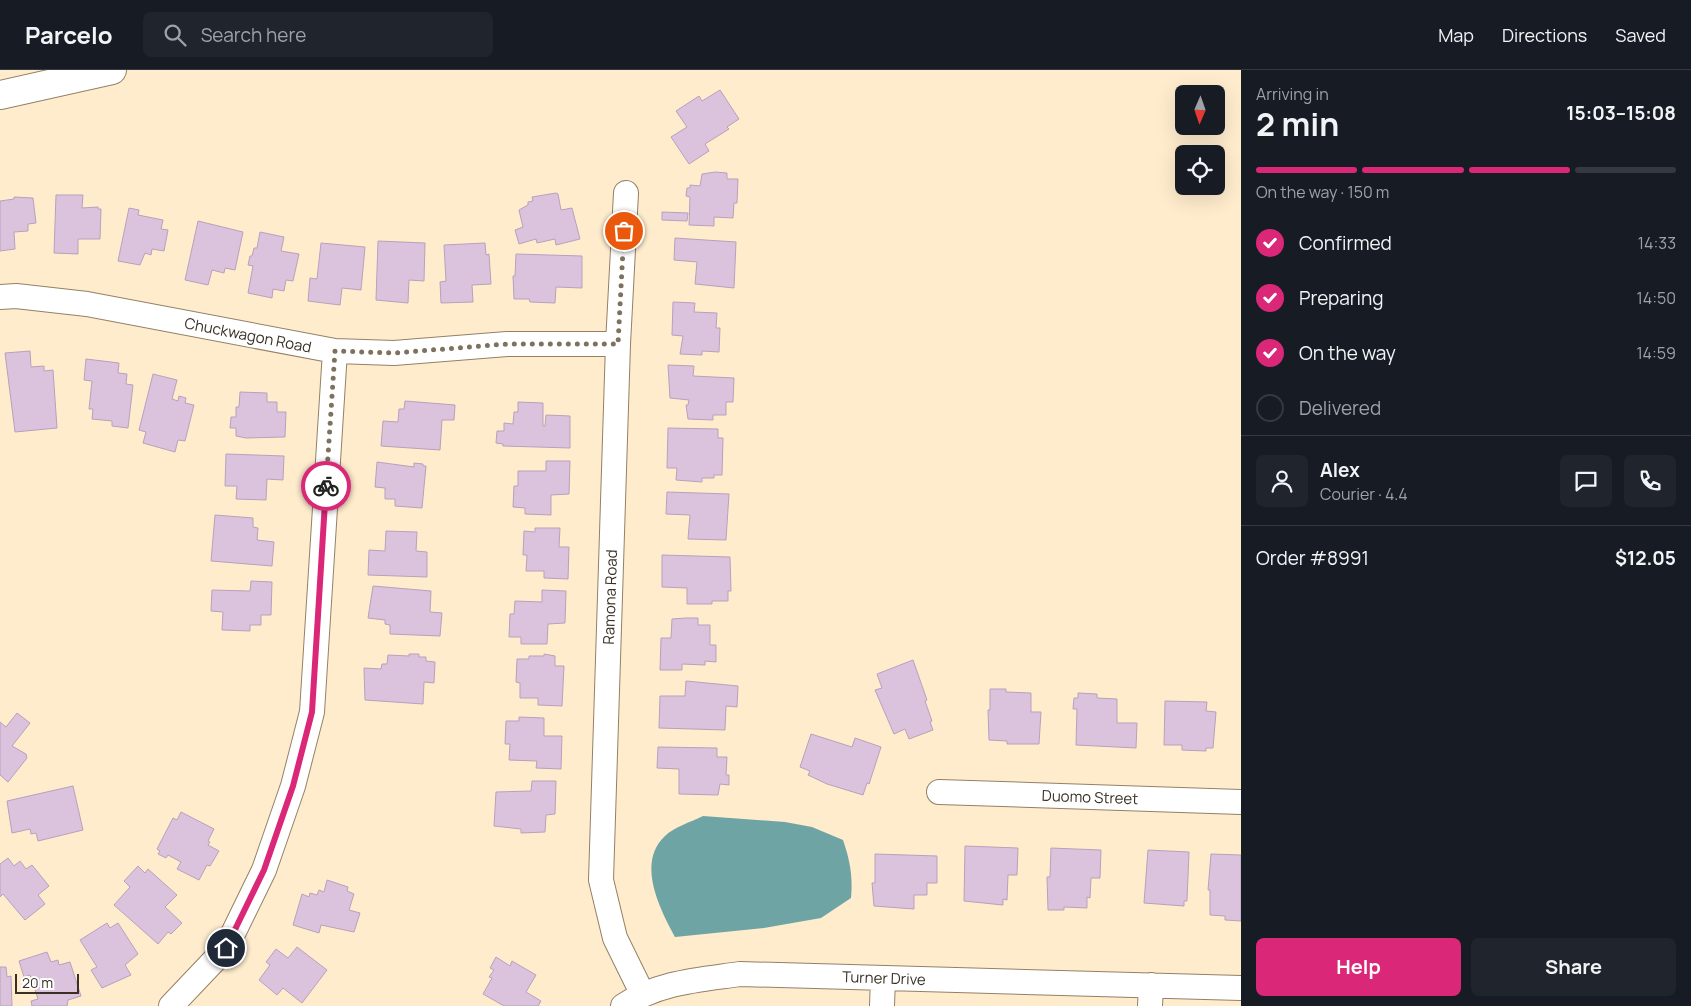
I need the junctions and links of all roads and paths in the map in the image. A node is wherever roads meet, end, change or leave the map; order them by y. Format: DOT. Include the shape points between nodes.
graph roads {
  1 [pos="112,70"];
  2 [pos="0,95"];
  3 [pos="626,193"];
  4 [pos="0,297"];
  5 [pos="618,344"];
  6 [pos="335,351"];
  7 [pos="938,792"];
  8 [pos="1241,802"];
  9 [pos="883,978"];
  10 [pos="1241,988"];
  11 [pos="1150,996"];
  12 [pos="632,1000"];
  13 [pos="170,1006"];
  14 [pos="882,1006"];
  1 -- 2 [label="main road"];
  3 -- 5 [label="street, Ramona Road"];
  4 -- 6 [label="street, Chuckwagon Road" via="87,304"];
  5 -- 6 [label="street, Chuckwagon Road" via="507,344 394,353"];
  5 -- 12 [label="street, Ramona Road" via="601,880"];
  6 -- 13 [label="street" via="312,712 293,786 264,870 226,948"];
  7 -- 8 [label="street, Duomo Street"];
  9 -- 11 [label="street, Turner Drive"];
  9 -- 12 [label="street, Turner Drive" via="740,974 686,981"];
  9 -- 14 [label="street"];
  10 -- 11 [label="street, Turner Drive"];
}
